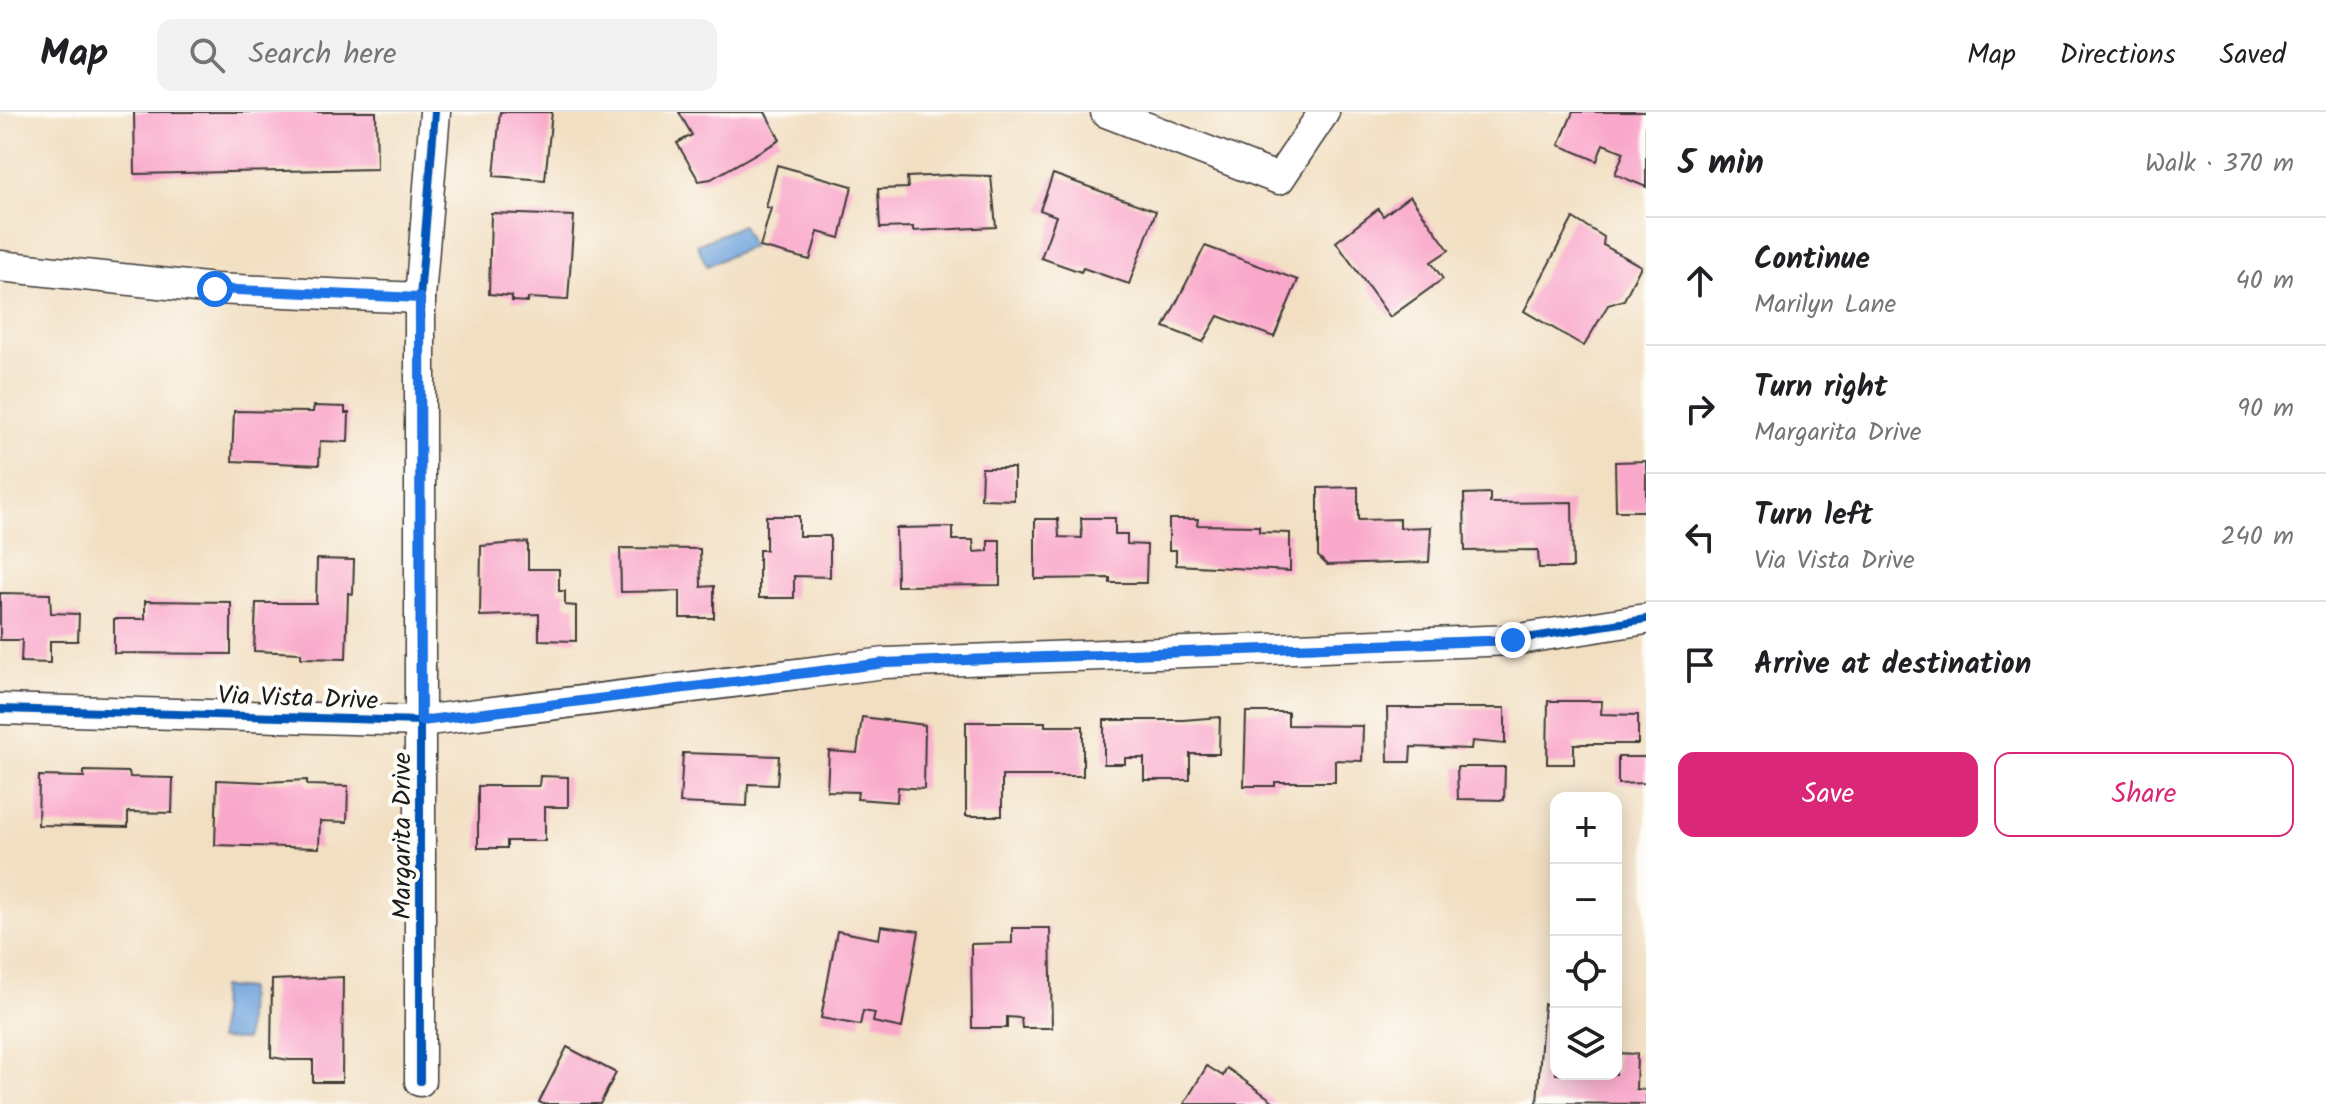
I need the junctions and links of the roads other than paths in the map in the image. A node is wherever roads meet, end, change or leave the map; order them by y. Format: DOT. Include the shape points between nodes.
graph roads {
  1 [pos="435,112"];
  2 [pos="1106,112"];
  3 [pos="1324,112"];
  4 [pos="0,266"];
  5 [pos="420,298"];
  6 [pos="1646,619"];
  7 [pos="0,709"];
  8 [pos="421,721"];
  9 [pos="420,1081"];
  1 -- 5 [label="street, Margarita Drive"];
  2 -- 3 [label="street" via="1279,179"];
  4 -- 5 [label="street" via="215,289"];
  5 -- 8 [label="street, Margarita Drive"];
  6 -- 8 [label="street, Via Vista Drive" via="1513,640 885,663"];
  7 -- 8 [label="street, Via Vista Drive"];
  8 -- 9 [label="street, Margarita Drive"];
}
